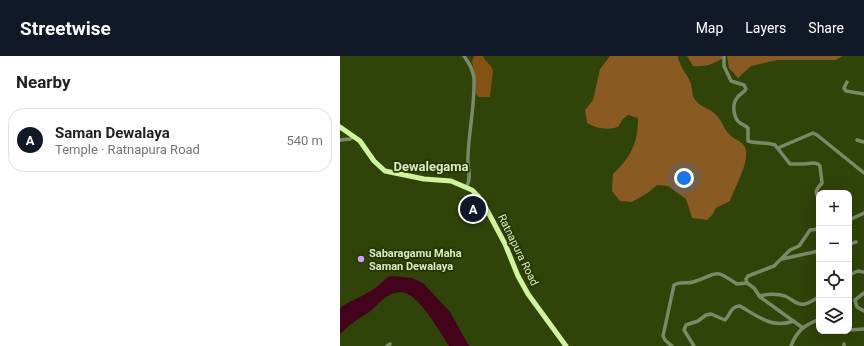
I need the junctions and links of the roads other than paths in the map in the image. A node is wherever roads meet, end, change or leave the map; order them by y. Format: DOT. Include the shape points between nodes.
graph roads {
  1 [pos="464,56"];
  2 [pos="724,56"];
  3 [pos="847,82"];
  4 [pos="864,94"];
  5 [pos="340,127"];
  6 [pos="355,136"];
  7 [pos="340,140"];
  8 [pos="857,140"];
  9 [pos="864,142"];
  10 [pos="778,148"];
  11 [pos="864,173"];
  12 [pos="467,186"];
  13 [pos="816,190"];
  14 [pos="864,213"];
  15 [pos="852,219"];
  16 [pos="816,229"];
  17 [pos="856,242"];
  18 [pos="852,243"];
  19 [pos="816,252"];
  20 [pos="781,259"];
  21 [pos="864,272"];
  22 [pos="852,274"];
  23 [pos="747,283"];
  24 [pos="864,293"];
  25 [pos="759,296"];
  26 [pos="817,298"];
  27 [pos="864,311"];
  28 [pos="794,321"];
  29 [pos="816,321"];
  30 [pos="803,328"];
  31 [pos="864,329"];
  32 [pos="852,330"];
  33 [pos="566,346"];
  34 [pos="672,346"];
  35 [pos="694,346"];
  36 [pos="791,346"];
  1 -- 12 [label="street" via="471,66 474,77 468,156 470,179"];
  2 -- 10 [label="street" via="724,66 731,81 744,85 746,89 736,98 734,105 737,119 748,128 748,141 772,144"];
  3 -- 4 [label="street" via="844,88 846,90"];
  5 -- 6 [label="highway"];
  6 -- 7 [label="street"];
  6 -- 12 [label="highway" via="385,171 424,179 451,181"];
  8 -- 9 [label="street"];
  10 -- 11 [label="street" via="813,133 817,134"];
  10 -- 13 [label="street" via="790,164 814,162 820,166 822,183"];
  12 -- 33 [label="highway, Ratnapura Road" via="479,197 487,210 528,294"];
  14 -- 15 [label="street"];
  16 -- 20 [label="street" via="810,230 799,246 790,250"];
  17 -- 18 [label="street"];
  19 -- 20 [label="street"];
  20 -- 23 [label="street" via="770,268 748,276"];
  21 -- 22 [label="street"];
  23 -- 25 [label="street"];
  23 -- 34 [label="street" via="737,284 717,272 692,282 674,285 664,336"];
  24 -- 27 [label="street" via="855,300 857,307"];
  25 -- 26 [label="street" via="779,294 804,305"];
  25 -- 28 [label="street"];
  28 -- 30 [label="street"];
  28 -- 35 [label="street" via="776,325 736,306 725,320 711,314 686,325 684,330"];
  29 -- 30 [label="street"];
  30 -- 36 [label="street" via="795,334"];
  31 -- 32 [label="street"];
}
